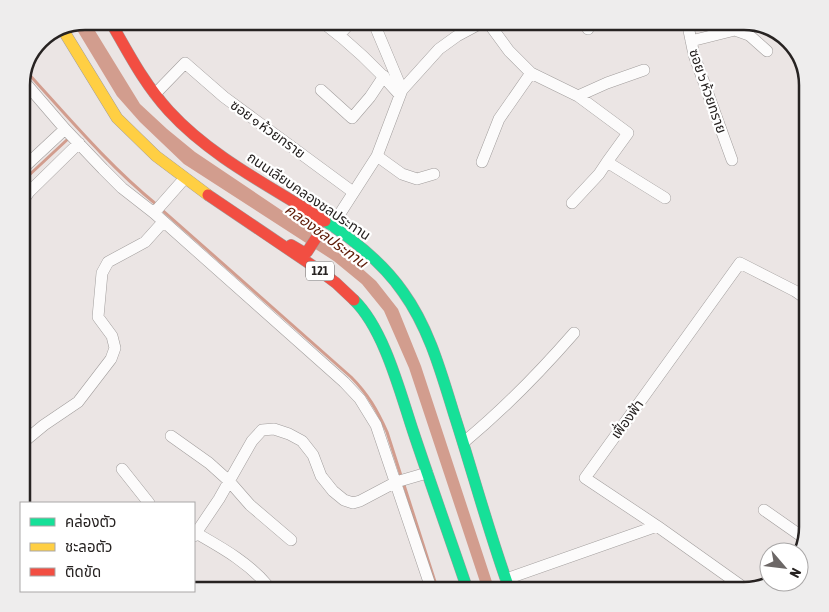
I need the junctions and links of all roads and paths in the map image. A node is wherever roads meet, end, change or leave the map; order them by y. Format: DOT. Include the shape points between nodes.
graph roads {
  1 [pos="116,30"];
  2 [pos="333,30"];
  3 [pos="344,30"];
  4 [pos="377,30"];
  5 [pos="469,30"];
  6 [pos="493,30"];
  7 [pos="689,30"];
  8 [pos="65,34"];
  9 [pos="339,35"];
  10 [pos="691,41"];
  11 [pos="767,51"];
  12 [pos="644,70"];
  13 [pos="531,73"];
  14 [pos="384,76"];
  15 [pos="30,88"];
  16 [pos="321,90"];
  17 [pos="401,92"];
  18 [pos="155,94"];
  19 [pos="578,96"];
  20 [pos="67,131"];
  21 [pos="79,143"];
  22 [pos="377,156"];
  23 [pos="732,160"];
  24 [pos="30,162"];
  25 [pos="482,162"];
  26 [pos="607,162"];
  27 [pos="434,174"];
  28 [pos="184,180"];
  29 [pos="30,191"];
  30 [pos="354,192"];
  31 [pos="665,198"];
  32 [pos="572,203"];
  33 [pos="229,208"];
  34 [pos="155,211"];
  35 [pos="163,222"];
  36 [pos="326,232"];
  37 [pos="311,254"];
  38 [pos="799,294"];
  39 [pos="361,307"];
  40 [pos="574,333"];
  41 [pos="171,436"];
  42 [pos="30,437"];
  43 [pos="464,442"];
  44 [pos="122,469"];
  45 [pos="427,473"];
  46 [pos="229,481"];
  47 [pos="398,481"];
  48 [pos="148,502"];
  49 [pos="764,510"];
  50 [pos="657,526"];
  51 [pos="798,534"];
  52 [pos="195,535"];
  53 [pos="291,540"];
  54 [pos="506,580"];
  55 [pos="265,582"];
  56 [pos="429,582"];
  57 [pos="465,582"];
  58 [pos="736,582"];
  1 -- 18 [label="main road, ถนนเลียบคลองชลประทาน"];
  2 -- 9 [label="street"];
  3 -- 9 [label="street"];
  4 -- 17 [label="street"];
  5 -- 17 [label="street" via="439,49"];
  6 -- 13 [label="street"];
  7 -- 10 [label="street, ซอย ๖ ห้วยทราย"];
  8 -- 28 [label="main road, 121" via="117,118"];
  9 -- 14 [label="street"];
  10 -- 11 [label="street" via="735,30 749,35"];
  10 -- 23 [label="street, ซอย ๖ ห้วยทราย"];
  12 -- 19 [label="street"];
  13 -- 19 [label="street"];
  13 -- 25 [label="street" via="498,119"];
  14 -- 16 [label="street" via="352,118"];
  14 -- 17 [label="street"];
  15 -- 20 [label="street"];
  17 -- 22 [label="street"];
  18 -- 30 [label="street, ซอย ๑ ห้วยทราย" via="185,63 224,97"];
  18 -- 36 [label="main road, ถนนเลียบคลองชลประทาน" via="182,124 207,145 255,176"];
  19 -- 26 [label="street" via="628,133"];
  20 -- 21 [label="street"];
  20 -- 24 [label="street"];
  21 -- 29 [label="street"];
  21 -- 34 [label="street" via="122,188"];
  22 -- 27 [label="street" via="402,174 417,179"];
  22 -- 30 [label="street"];
  26 -- 31 [label="street"];
  26 -- 32 [label="street"];
  28 -- 33 [label="main road, 121"];
  28 -- 34 [label="street"];
  30 -- 36 [label="street"];
  33 -- 37 [label="main road"];
  33 -- 39 [label="main road, 121" via="336,283"];
  34 -- 35 [label="street"];
  35 -- 42 [label="street" via="145,242 108,262 102,273 98,317 112,336 115,348 110,359 78,402"];
  35 -- 47 [label="street" via="360,399 376,425"];
  36 -- 37 [label="main road"];
  36 -- 43 [label="main road, ถนนเลียบคลองชลประทาน" via="363,249 391,276 413,305 435,354"];
  37 -- 39 [label="main road" via="353,290"];
  38 -- 50 [label="street, เฟื่องฟ้า" via="740,263 585,478"];
  39 -- 45 [label="main road, 121" via="390,364"];
  40 -- 43 [label="street" via="541,370"];
  41 -- 46 [label="street"];
  43 -- 54 [label="main road, ถนนเลียบคลองชลประทาน"];
  44 -- 48 [label="street"];
  45 -- 47 [label="street"];
  45 -- 57 [label="main road, 121"];
  46 -- 47 [label="street" via="252,441 262,430 274,429 302,441 313,455 321,476 344,500 360,501"];
  46 -- 52 [label="street"];
  46 -- 53 [label="street" via="250,505"];
  47 -- 56 [label="street"];
  49 -- 51 [label="street"];
  50 -- 54 [label="street"];
  50 -- 58 [label="street, เฟื่องฟ้า"];
  52 -- 55 [label="street" via="232,553"];
}
